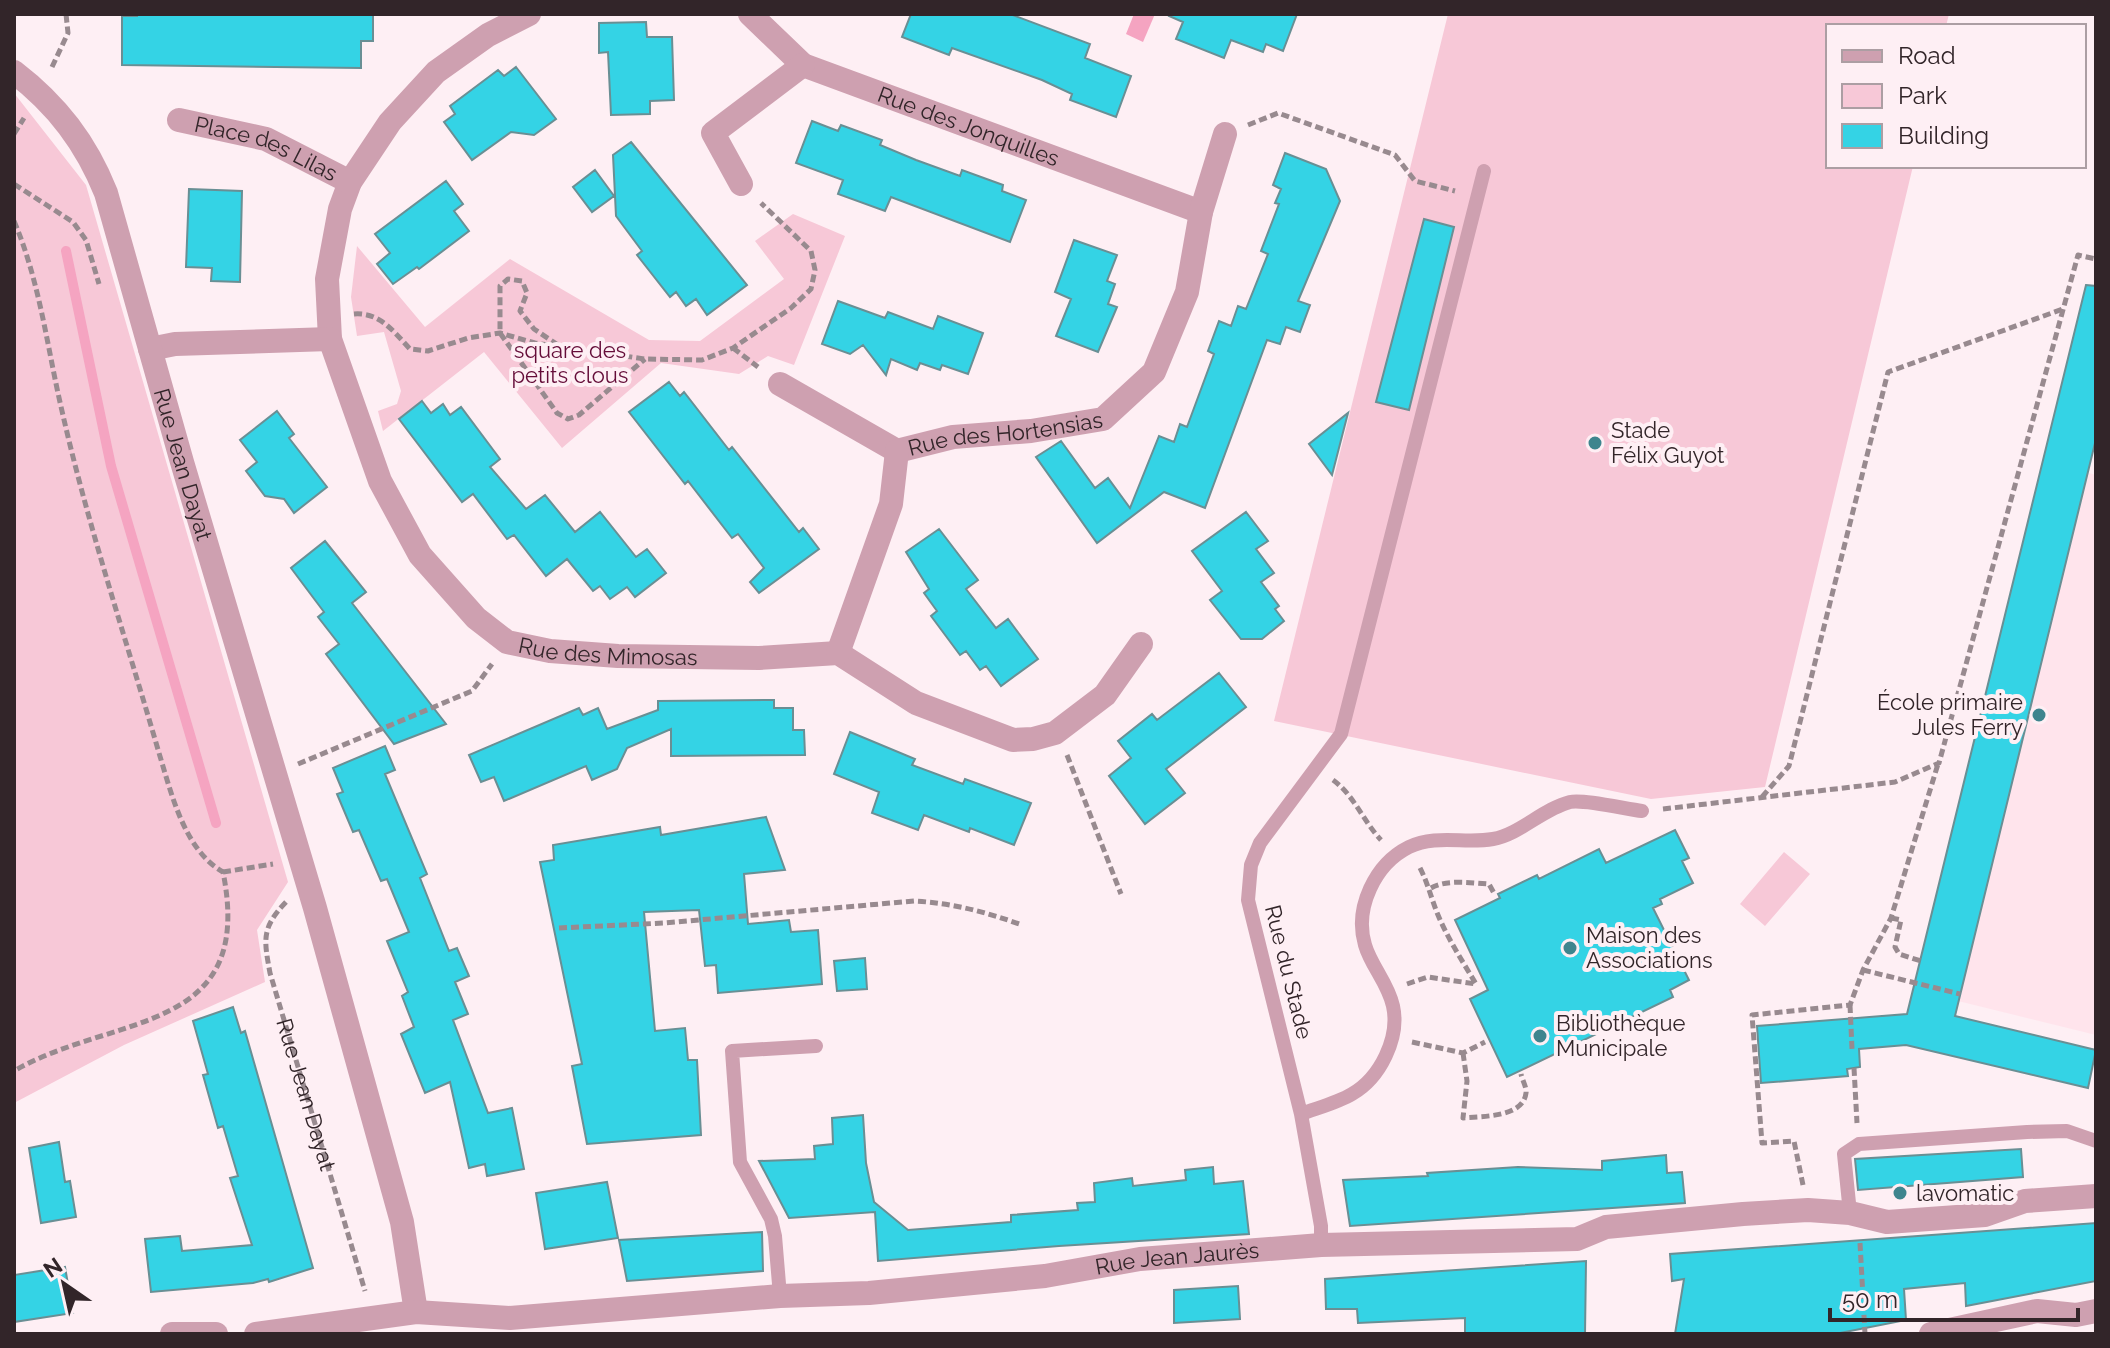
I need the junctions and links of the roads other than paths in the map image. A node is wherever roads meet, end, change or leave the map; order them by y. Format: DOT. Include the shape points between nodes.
graph roads {
  1 [pos="529,14"];
  2 [pos="750,14"];
  3 [pos="803,65"];
  4 [pos="14,72"];
  5 [pos="179,120"];
  6 [pos="1225,134"];
  7 [pos="1484,171"];
  8 [pos="350,182"];
  9 [pos="741,184"];
  10 [pos="1201,212"];
  11 [pos="330,327"];
  12 [pos="150,349"];
  13 [pos="780,384"];
  14 [pos="897,451"];
  15 [pos="1141,644"];
  16 [pos="838,653"];
  17 [pos="1642,811"];
  18 [pos="816,1046"];
  19 [pos="1301,1114"];
  20 [pos="2096,1141"];
  21 [pos="2096,1196"];
  22 [pos="1854,1214"];
  23 [pos="1321,1245"];
  24 [pos="780,1296"];
  25 [pos="2096,1311"];
  26 [pos="416,1312"];
  27 [pos="172,1334"];
  28 [pos="216,1334"];
  29 [pos="256,1334"];
  30 [pos="1931,1334"];
  1 -- 8 [label="street" via="436,72 390,122"];
  2 -- 3 [label="street, Rue des Jonquilles"];
  3 -- 9 [label="street" via="713,133"];
  3 -- 10 [label="street, Rue des Jonquilles"];
  4 -- 12 [label="street, Rue Jean Dayat" via="68,123 95,164"];
  5 -- 8 [label="street, Place des Lilas" via="266,139"];
  6 -- 10 [label="street, Rue des Hortensias"];
  7 -- 19 [label="lane, Rue du Stade" via="1341,734 1260,843 1251,865 1248,900"];
  8 -- 11 [label="street" via="327,279"];
  10 -- 14 [label="street, Rue des Hortensias" via="1187,292 1154,372 1103,419 953,437"];
  11 -- 12 [label="street"];
  11 -- 16 [label="street, Rue des Mimosas" via="380,481 420,555 476,618 507,642 618,656"];
  12 -- 26 [label="street, Rue Jean Dayat" via="402,1222"];
  13 -- 14 [label="street"];
  14 -- 16 [label="street, Rue des Hortensias" via="891,504"];
  15 -- 16 [label="street" via="1105,695 1055,733 1013,740 916,703"];
  17 -- 19 [label="lane" via="1571,802 1494,839 1431,840 1387,863 1371,883 1363,918 1365,945 1393,1007 1391,1037 1380,1069 1353,1094"];
  18 -- 24 [label="lane" via="732,1051 740,1162 771,1219"];
  19 -- 23 [label="lane, Rue du Stade"];
  20 -- 22 [label="lane" via="2067,1131 2040,1131 1859,1144 1844,1154"];
  21 -- 22 [label="street, Rue Jean Jaurès" via="2025,1201 1985,1215 1887,1222"];
  22 -- 23 [label="street, Rue Jean Jaurès" via="1808,1210 1606,1227 1577,1239"];
  23 -- 24 [label="street, Rue Jean Jaurès" via="1140,1259 1045,1276"];
  24 -- 26 [label="street, Rue Jean Jaurès" via="510,1318"];
  25 -- 30 [label="street" via="2037,1311"];
  26 -- 29 [label="street, Rue Jean Jaurès"];
  27 -- 28 [label="street"];
}
